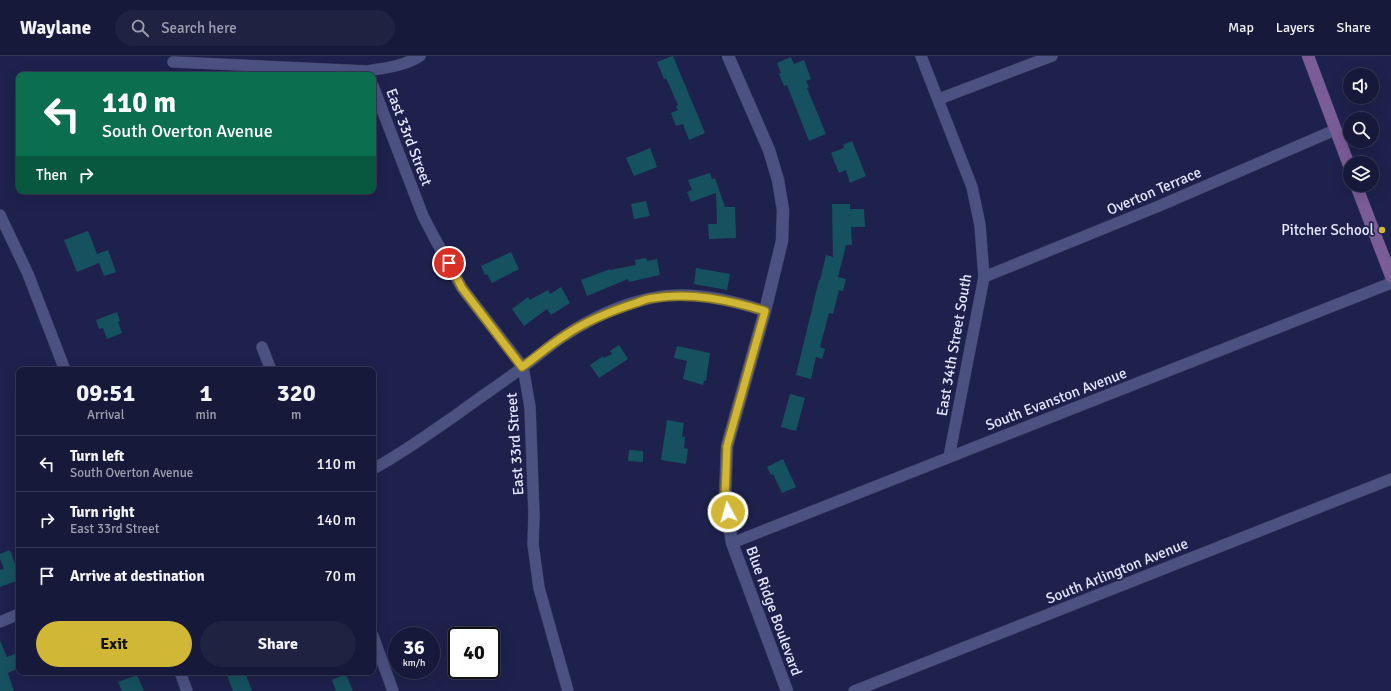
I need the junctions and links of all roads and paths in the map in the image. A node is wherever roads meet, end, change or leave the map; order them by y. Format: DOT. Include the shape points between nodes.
graph roads {
  1 [pos="420,56"];
  2 [pos="728,56"];
  3 [pos="921,56"];
  4 [pos="1052,56"];
  5 [pos="1308,56"];
  6 [pos="174,62"];
  7 [pos="350,72"];
  8 [pos="373,72"];
  9 [pos="376,94"];
  10 [pos="939,98"];
  11 [pos="1335,130"];
  12 [pos="1345,156"];
  13 [pos="1359,192"];
  14 [pos="0,216"];
  15 [pos="1391,276"];
  16 [pos="984,277"];
  17 [pos="1391,283"];
  18 [pos="765,311"];
  19 [pos="262,347"];
  20 [pos="64,367"];
  21 [pos="270,367"];
  22 [pos="522,367"];
  23 [pos="949,457"];
  24 [pos="376,467"];
  25 [pos="1391,479"];
  26 [pos="732,543"];
  27 [pos="16,615"];
  28 [pos="0,622"];
  29 [pos="376,644"];
  30 [pos="181,675"];
  31 [pos="187,691"];
  32 [pos="393,691"];
  33 [pos="568,691"];
  34 [pos="787,691"];
  35 [pos="854,691"];
  1 -- 8 [label="street" via="396,67"];
  2 -- 18 [label="street, Blue Ridge Boulevard" via="769,150 783,210 782,241"];
  3 -- 10 [label="street, East 34th Street South"];
  4 -- 10 [label="street"];
  5 -- 11 [label="main road"];
  6 -- 7 [label="street"];
  9 -- 22 [label="street, East 33rd Street" via="423,216 435,239 462,288"];
  10 -- 16 [label="street, East 34th Street South" via="972,187 980,225"];
  11 -- 12 [label="main road"];
  11 -- 16 [label="street, Overton Terrace" via="1159,206"];
  13 -- 15 [label="main road"];
  14 -- 20 [label="street" via="28,274"];
  16 -- 23 [label="street, East 34th Street South"];
  17 -- 23 [label="street, South Evanston Avenue"];
  18 -- 22 [label="street" via="710,298 653,298 617,309 582,324"];
  18 -- 26 [label="street, Blue Ridge Boulevard" via="727,446 725,497"];
  19 -- 21 [label="street"];
  22 -- 24 [label="street" via="430,433"];
  22 -- 33 [label="street, East 33rd Street" via="530,407 533,544 538,581"];
  23 -- 26 [label="street, South Evanston Avenue"];
  25 -- 35 [label="street, South Arlington Avenue"];
  26 -- 34 [label="street, Blue Ridge Boulevard"];
  27 -- 28 [label="street"];
  29 -- 32 [label="street"];
  30 -- 31 [label="street"];
}
